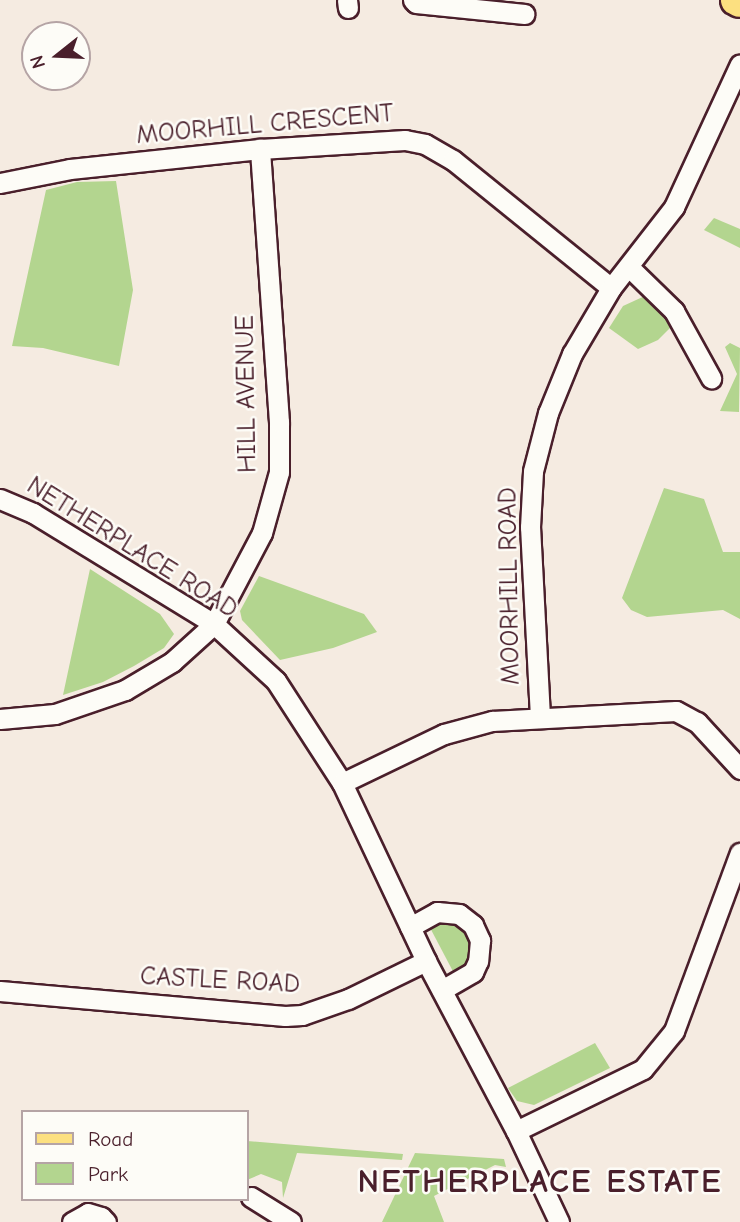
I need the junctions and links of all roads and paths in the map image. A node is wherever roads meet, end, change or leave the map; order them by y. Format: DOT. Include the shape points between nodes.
graph roads {
  1 [pos="413,0"];
  2 [pos="524,14"];
  3 [pos="740,64"];
  4 [pos="260,149"];
  5 [pos="0,183"];
  6 [pos="629,268"];
  7 [pos="611,288"];
  8 [pos="711,378"];
  9 [pos="0,499"];
  10 [pos="214,625"];
  11 [pos="540,717"];
  12 [pos="0,719"];
  13 [pos="740,769"];
  14 [pos="342,783"];
  15 [pos="740,853"];
  16 [pos="410,927"];
  17 [pos="426,961"];
  18 [pos="0,990"];
  19 [pos="442,990"];
  20 [pos="516,1131"];
  21 [pos="251,1197"];
  22 [pos="72,1222"];
  23 [pos="106,1222"];
  24 [pos="291,1222"];
  25 [pos="559,1222"];
  1 -- 2 [label="street"];
  3 -- 6 [label="street, MOORHILL ROAD" via="674,207"];
  4 -- 5 [label="street, MOORHILL CRESCENT" via="70,169"];
  4 -- 7 [label="street, MOORHILL CRESCENT" via="405,140 425,144 453,160"];
  4 -- 10 [label="street, HILL AVENUE" via="279,472 262,533"];
  6 -- 7 [label="street, MOORHILL ROAD"];
  6 -- 8 [label="street" via="674,311"];
  7 -- 11 [label="street, MOORHILL ROAD" via="572,354 548,413 533,471 530,527"];
  9 -- 10 [label="street, NETHERPLACE ROAD" via="33,513"];
  10 -- 12 [label="street" via="173,662 125,690 55,714"];
  10 -- 14 [label="street, NETHERPLACE ROAD" via="276,681"];
  11 -- 13 [label="street" via="676,711 697,722"];
  11 -- 14 [label="street" via="444,734"];
  14 -- 16 [label="street, NETHERPLACE ROAD"];
  15 -- 20 [label="street" via="674,1031 643,1069"];
  16 -- 17 [label="street, NETHERPLACE ROAD"];
  16 -- 19 [label="street" via="437,912 459,914 473,925 480,940 473,972"];
  17 -- 18 [label="street, CASTLE ROAD" via="321,1010 285,1017"];
  17 -- 19 [label="street, NETHERPLACE ROAD"];
  19 -- 20 [label="street, NETHERPLACE ROAD"];
  20 -- 25 [label="street, NETHERPLACE ROAD"];
  21 -- 24 [label="street"];
  22 -- 23 [label="street" via="88,1213"];
}
